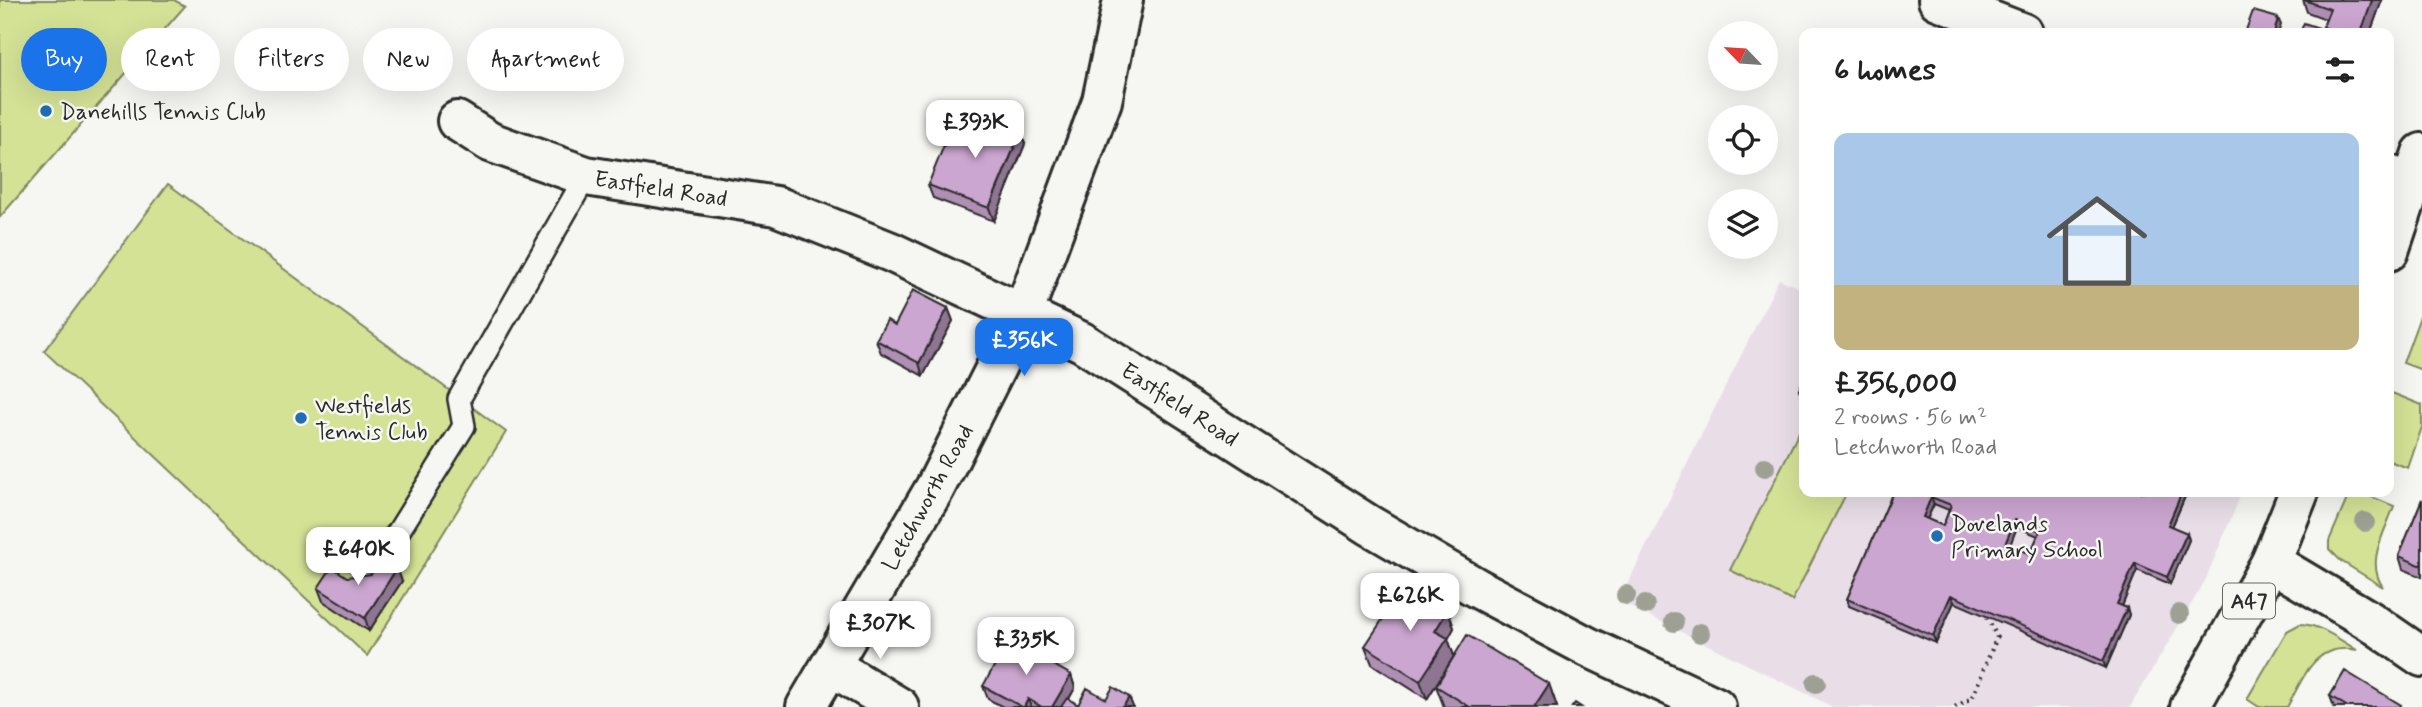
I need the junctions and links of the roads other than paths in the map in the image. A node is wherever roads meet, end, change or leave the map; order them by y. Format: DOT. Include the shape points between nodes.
graph roads {
  1 [pos="1123,0"];
  2 [pos="1938,0"];
  3 [pos="2010,28"];
  4 [pos="457,121"];
  5 [pos="2408,170"];
  6 [pos="586,176"];
  7 [pos="2394,230"];
  8 [pos="1023,314"];
  9 [pos="2297,497"];
  10 [pos="2271,562"];
  11 [pos="370,577"];
  12 [pos="2422,657"];
  13 [pos="831,666"];
  14 [pos="806,707"];
  15 [pos="899,707"];
  16 [pos="1716,707"];
  17 [pos="2190,707"];
  1 -- 8 [label="street, Letchworth Road" via="1101,101"];
  2 -- 3 [label="street"];
  4 -- 6 [label="street, Eastfield Road" via="490,142"];
  5 -- 7 [label="street"];
  6 -- 8 [label="street, Eastfield Road" via="776,206 891,252"];
  6 -- 11 [label="lane" via="459,399 464,426"];
  8 -- 13 [label="street, Letchworth Road" via="935,488"];
  8 -- 16 [label="street, Eastfield Road" via="1082,342 1477,589"];
  9 -- 10 [label="street, A47"];
  10 -- 12 [label="street"];
  10 -- 17 [label="street, A47"];
  13 -- 14 [label="street, Letchworth Road"];
  13 -- 15 [label="street"];
}
